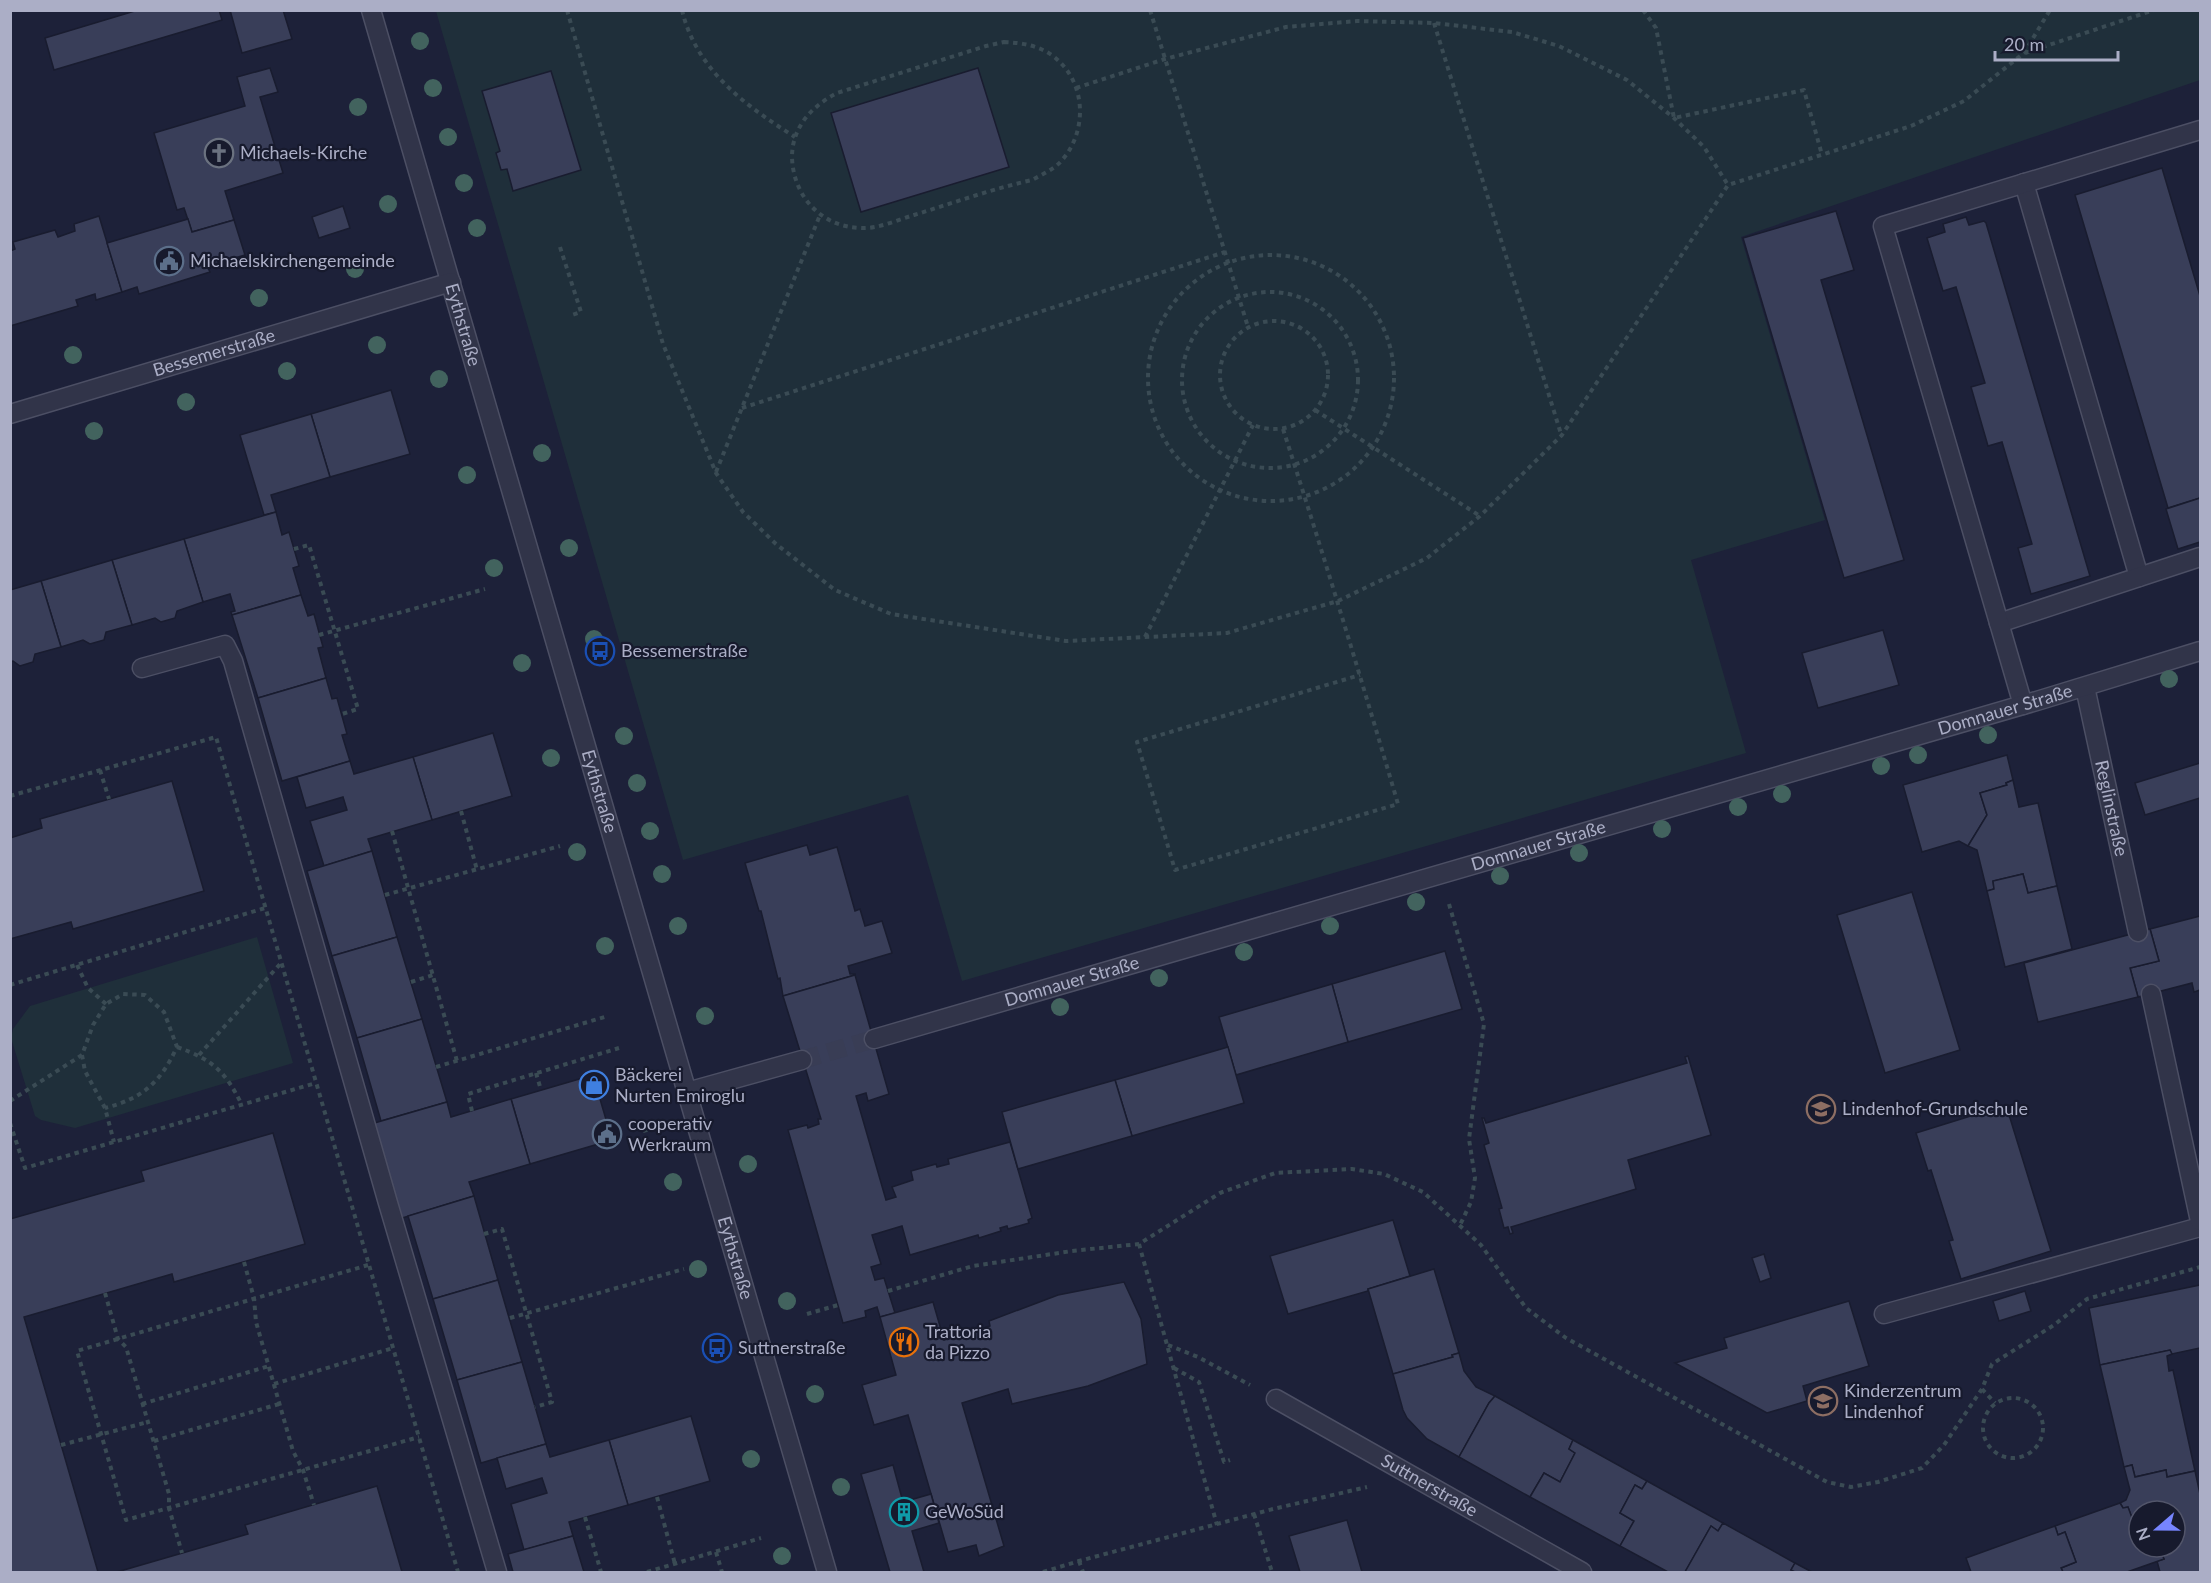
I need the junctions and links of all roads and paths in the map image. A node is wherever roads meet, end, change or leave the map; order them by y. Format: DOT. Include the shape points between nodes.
graph roads {
  1 [pos="371,10"];
  2 [pos="567,10"];
  3 [pos="682,10"];
  4 [pos="1150,10"];
  5 [pos="1643,10"];
  6 [pos="2050,10"];
  7 [pos="2154,10"];
  8 [pos="1434,23"];
  9 [pos="2024,53"];
  10 [pos="1165,59"];
  11 [pos="1077,88"];
  12 [pos="1674,118"];
  13 [pos="2200,130"];
  14 [pos="795,136"];
  15 [pos="1822,155"];
  16 [pos="2024,183"];
  17 [pos="1728,185"];
  18 [pos="820,214"];
  19 [pos="560,248"];
  20 [pos="1226,252"];
  21 [pos="1228,263"];
  22 [pos="451,282"];
  23 [pos="1239,298"];
  24 [pos="569,316"];
  25 [pos="1248,327"];
  26 [pos="742,408"];
  27 [pos="1315,410"];
  28 [pos="10,414"];
  29 [pos="1253,425"];
  30 [pos="1283,429"];
  31 [pos="1344,429"];
  32 [pos="1562,435"];
  33 [pos="1373,447"];
  34 [pos="1236,462"];
  35 [pos="1295,465"];
  36 [pos="716,473"];
  37 [pos="1221,491"];
  38 [pos="1305,497"];
  39 [pos="1480,516"];
  40 [pos="294,549"];
  41 [pos="2200,557"];
  42 [pos="2139,577"];
  43 [pos="485,589"];
  44 [pos="1338,601"];
  45 [pos="1999,622"];
  46 [pos="334,630"];
  47 [pos="319,634"];
  48 [pos="1145,637"];
  49 [pos="2200,651"];
  50 [pos="142,668"];
  51 [pos="1360,675"];
  52 [pos="2085,687"];
  53 [pos="2023,705"];
  54 [pos="342,714"];
  55 [pos="100,770"];
  56 [pos="10,796"];
  57 [pos="109,799"];
  58 [pos="461,811"];
  59 [pos="392,831"];
  60 [pos="560,846"];
  61 [pos="477,870"];
  62 [pos="409,890"];
  63 [pos="385,895"];
  64 [pos="1449,904"];
  65 [pos="265,909"];
  66 [pos="2138,932"];
  67 [pos="281,963"];
  68 [pos="77,965"];
  69 [pos="433,975"];
  70 [pos="411,982"];
  71 [pos="10,986"];
  72 [pos="2151,994"];
  73 [pos="106,1004"];
  74 [pos="608,1016"];
  75 [pos="874,1039"];
  76 [pos="177,1047"];
  77 [pos="619,1048"];
  78 [pos="81,1055"];
  79 [pos="199,1055"];
  80 [pos="802,1060"];
  81 [pos="457,1061"];
  82 [pos="436,1066"];
  83 [pos="536,1073"];
  84 [pos="316,1083"];
  85 [pos="541,1090"];
  86 [pos="687,1092"];
  87 [pos="10,1101"];
  88 [pos="242,1105"];
  89 [pos="105,1108"];
  90 [pos="472,1110"];
  91 [pos="10,1124"];
  92 [pos="114,1142"];
  93 [pos="2200,1221"];
  94 [pos="1460,1225"];
  95 [pos="2200,1227"];
  96 [pos="484,1234"];
  97 [pos="1139,1244"];
  98 [pos="244,1262"];
  99 [pos="368,1264"];
  100 [pos="2200,1267"];
  101 [pos="684,1269"];
  102 [pos="888,1291"];
  103 [pos="105,1293"];
  104 [pos="254,1298"];
  105 [pos="838,1305"];
  106 [pos="527,1314"];
  107 [pos="807,1314"];
  108 [pos="1884,1314"];
  109 [pos="510,1318"];
  110 [pos="118,1339"];
  111 [pos="1167,1345"];
  112 [pos="393,1348"];
  113 [pos="269,1366"];
  114 [pos="1174,1368"];
  115 [pos="274,1384"];
  116 [pos="1982,1389"];
  117 [pos="1276,1399"];
  118 [pos="1995,1403"];
  119 [pos="142,1404"];
  120 [pos="279,1404"];
  121 [pos="535,1407"];
  122 [pos="148,1422"];
  123 [pos="102,1435"];
  124 [pos="418,1437"];
  125 [pos="154,1441"];
  126 [pos="61,1445"];
  127 [pos="1230,1460"];
  128 [pos="1388,1463"];
  129 [pos="303,1470"];
  130 [pos="657,1497"];
  131 [pos="314,1505"];
  132 [pos="169,1508"];
  133 [pos="1254,1514"];
  134 [pos="585,1517"];
  135 [pos="1217,1525"];
  136 [pos="761,1538"];
  137 [pos="716,1552"];
  138 [pos="182,1553"];
  139 [pos="1079,1561"];
  140 [pos="675,1564"];
  141 [pos="458,1572"];
  142 [pos="497,1572"];
  143 [pos="601,1572"];
  144 [pos="647,1572"];
  145 [pos="722,1572"];
  146 [pos="827,1572"];
  147 [pos="1043,1572"];
  148 [pos="1083,1572"];
  149 [pos="1272,1572"];
  150 [pos="1582,1572"];
  1 -- 22 [label="street, Eythstraße"];
  2 -- 36 [label="path" via="663,344"];
  3 -- 14 [label="path" via="705,62 738,99"];
  4 -- 10 [label="path"];
  5 -- 12 [label="path" via="1656,28"];
  6 -- 9 [label="path"];
  7 -- 9 [label="path"];
  8 -- 10 [label="path" via="1357,21 1286,27"];
  8 -- 12 [label="path" via="1512,32 1559,46 1627,80"];
  8 -- 32 [label="path"];
  9 -- 15 [label="path" via="1964,101 1911,126"];
  10 -- 11 [label="path"];
  10 -- 20 [label="path"];
  11 -- 14 [label="path" via="1053,56 1023,43 1004,42 837,93 811,111"];
  11 -- 18 [label="path" via="1080,106 1074,144 1062,161 1032,180 876,227 846,227"];
  12 -- 15 [label="path" via="1804,90"];
  12 -- 17 [label="path" via="1704,147"];
  13 -- 16 [label="street"];
  14 -- 18 [label="path" via="792,154 797,185"];
  15 -- 17 [label="path"];
  16 -- 42 [label="street"];
  16 -- 45 [label="street" via="1882,226"];
  17 -- 32 [label="path"];
  18 -- 26 [label="path"];
  19 -- 24 [label="path" via="581,312"];
  20 -- 21 [label="path"];
  20 -- 26 [label="path"];
  21 -- 23 [label="path"];
  21 -- 33 [label="path" via="1273,255 1294,258 1318,265 1345,280 1365,300 1379,319 1390,351 1394,381 1383,430"];
  21 -- 37 [label="path" via="1204,274 1168,310 1154,338 1148,368 1149,397 1170,449 1196,476"];
  22 -- 28 [label="street, Bessemerstraße"];
  22 -- 86 [label="street, Eythstraße"];
  23 -- 25 [label="path"];
  23 -- 31 [label="path" via="1265,292 1292,295 1318,306 1338,324 1352,349 1358,376 1355,403"];
  23 -- 34 [label="path" via="1212,313 1194,336 1183,364 1183,394 1192,422 1210,446"];
  25 -- 27 [label="path" via="1280,322 1310,335 1327,363 1324,396"];
  25 -- 29 [label="path" via="1225,352 1220,369 1227,403"];
  26 -- 36 [label="path"];
  27 -- 30 [label="path" via="1306,419"];
  27 -- 31 [label="path"];
  29 -- 30 [label="path"];
  29 -- 34 [label="path"];
  30 -- 35 [label="path"];
  31 -- 33 [label="path"];
  31 -- 35 [label="path" via="1314,457"];
  32 -- 39 [label="path"];
  33 -- 38 [label="path" via="1355,468"];
  33 -- 39 [label="path"];
  34 -- 35 [label="path" via="1264,469"];
  34 -- 37 [label="path"];
  35 -- 38 [label="path"];
  36 -- 48 [label="path" via="743,512 776,544 835,590 891,614 1066,641"];
  37 -- 38 [label="path" via="1250,500 1278,502"];
  37 -- 48 [label="path"];
  38 -- 44 [label="path"];
  39 -- 44 [label="path" via="1427,558"];
  40 -- 46 [label="path" via="309,545"];
  41 -- 42 [label="street"];
  42 -- 45 [label="street"];
  43 -- 46 [label="path"];
  44 -- 48 [label="path" via="1227,633"];
  44 -- 51 [label="path"];
  45 -- 53 [label="street"];
  46 -- 47 [label="path"];
  46 -- 54 [label="path" via="358,709"];
  49 -- 52 [label="street, Domnauer Straße"];
  50 -- 142 [label="street" via="225,645 233,661"];
  51 -- 51 [label="path" via="1398,804 1175,870 1137,742"];
  52 -- 53 [label="street, Domnauer Straße"];
  52 -- 66 [label="street, Reglinstraße"];
  53 -- 75 [label="street, Domnauer Straße"];
  55 -- 56 [label="path"];
  55 -- 57 [label="path"];
  55 -- 65 [label="path" via="216,737"];
  58 -- 61 [label="path"];
  59 -- 62 [label="path"];
  60 -- 61 [label="path"];
  61 -- 62 [label="path"];
  62 -- 63 [label="path"];
  62 -- 69 [label="path"];
  64 -- 94 [label="path" via="1484,1024 1469,1138 1475,1178 1471,1202"];
  65 -- 67 [label="path"];
  65 -- 68 [label="path"];
  67 -- 79 [label="path"];
  67 -- 84 [label="path"];
  68 -- 71 [label="path"];
  68 -- 73 [label="path" via="88,988"];
  69 -- 70 [label="path"];
  69 -- 81 [label="path"];
  72 -- 93 [label="street"];
  73 -- 76 [label="path" via="123,994 145,995 164,1012"];
  73 -- 78 [label="path"];
  74 -- 81 [label="path"];
  76 -- 79 [label="path"];
  76 -- 89 [label="path" via="168,1066 142,1095"];
  77 -- 83 [label="path"];
  78 -- 87 [label="path"];
  78 -- 89 [label="path"];
  79 -- 88 [label="path" via="231,1082"];
  80 -- 86 [label="street"];
  81 -- 82 [label="path"];
  83 -- 85 [label="path"];
  83 -- 90 [label="path" via="468,1094"];
  84 -- 88 [label="path"];
  84 -- 99 [label="path"];
  86 -- 146 [label="street, Eythstraße"];
  88 -- 92 [label="path"];
  89 -- 92 [label="path"];
  91 -- 92 [label="path" via="25,1168"];
  94 -- 97 [label="path" via="1423,1192 1384,1174 1352,1169 1275,1173 1220,1193"];
  94 -- 116 [label="path" via="1481,1245 1526,1308 1566,1338 1827,1482 1851,1487 1922,1468 1944,1445"];
  95 -- 108 [label="street"];
  96 -- 106 [label="path" via="502,1229"];
  97 -- 102 [label="path" via="973,1266"];
  97 -- 111 [label="path"];
  98 -- 104 [label="path"];
  99 -- 104 [label="path"];
  99 -- 112 [label="path"];
  100 -- 116 [label="path" via="2087,1299 2055,1325 1992,1364"];
  101 -- 106 [label="path"];
  103 -- 110 [label="path"];
  104 -- 110 [label="path"];
  104 -- 113 [label="path" via="256,1322"];
  105 -- 107 [label="path"];
  106 -- 109 [label="path"];
  106 -- 121 [label="path" via="552,1402"];
  110 -- 119 [label="path" via="126,1347"];
  110 -- 123 [label="path" via="77,1351"];
  111 -- 114 [label="path"];
  111 -- 117 [label="path"];
  112 -- 115 [label="path"];
  112 -- 124 [label="path"];
  113 -- 115 [label="path"];
  113 -- 119 [label="path"];
  114 -- 127 [label="path" via="1199,1382 1224,1462"];
  114 -- 135 [label="path"];
  115 -- 120 [label="path"];
  116 -- 118 [label="path"];
  117 -- 128 [label="street, Suttnerstraße"];
  118 -- 118 [label="path" via="2024,1399 2040,1413 2043,1434 2033,1452 2015,1459 2005,1458 1989,1447 1983,1429 1988,1410"];
  119 -- 122 [label="path"];
  120 -- 125 [label="path"];
  120 -- 129 [label="path"];
  122 -- 123 [label="path"];
  122 -- 125 [label="path"];
  123 -- 126 [label="path"];
  123 -- 132 [label="path" via="126,1520"];
  124 -- 129 [label="path"];
  124 -- 141 [label="path"];
  125 -- 132 [label="path" via="169,1494"];
  128 -- 133 [label="path" via="1372,1486"];
  128 -- 150 [label="street, Suttnerstraße"];
  129 -- 131 [label="path"];
  129 -- 132 [label="path"];
  130 -- 140 [label="path"];
  132 -- 138 [label="path"];
  133 -- 135 [label="path"];
  133 -- 149 [label="path"];
  134 -- 143 [label="path"];
  135 -- 139 [label="path"];
  136 -- 137 [label="path"];
  137 -- 140 [label="path"];
  137 -- 145 [label="path"];
  139 -- 147 [label="path"];
  139 -- 148 [label="path"];
  140 -- 144 [label="path"];
}
